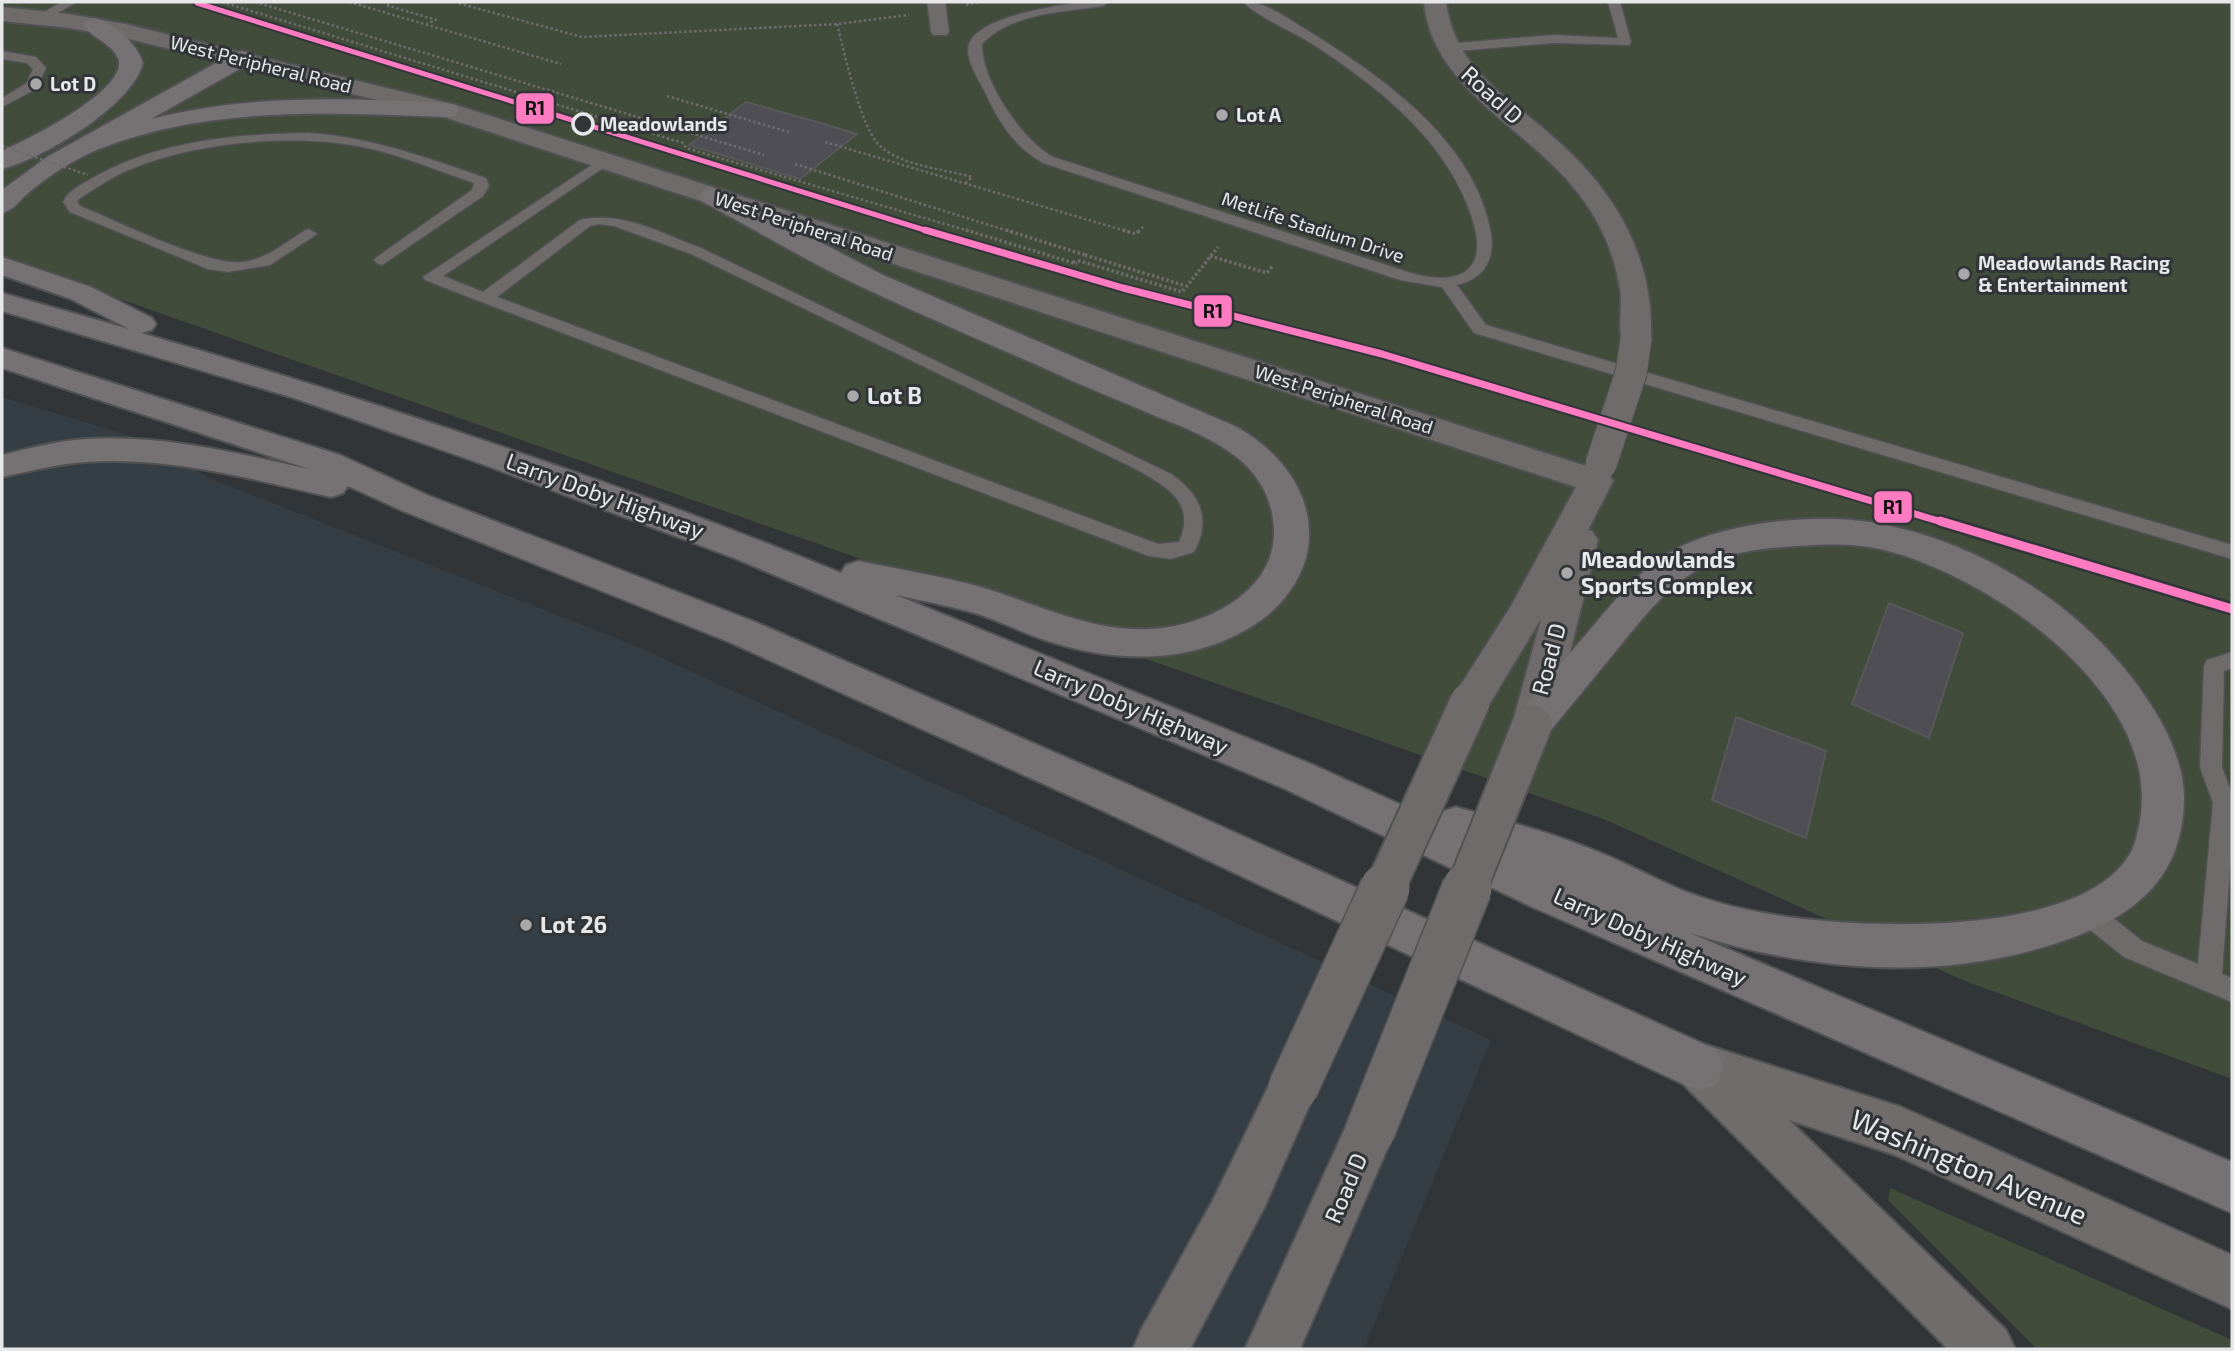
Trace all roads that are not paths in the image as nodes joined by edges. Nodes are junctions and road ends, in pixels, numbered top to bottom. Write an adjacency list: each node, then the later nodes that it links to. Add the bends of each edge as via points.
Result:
1 (71, 2): 8 (lane)
2 (1103, 2): 25 (lane, MetLife Stadium Drive, via 1008,21 975,40 975,57 1018,139 1030,151 1406,277)
3 (1249, 2): 25 (lane, via 1322,44 1376,83 1458,170 1475,202 1485,241 1478,268)
4 (1435, 2): 11 (street, Road D, via 1435,19)
5 (1614, 2): 11 (lane, via 1625,42 1553,39)
6 (937, 7): 10 (street)
7 (2, 15): 8 (street, West Peripheral Road)
8 (41, 17): 9 (street, West Peripheral Road)
9 (94, 25): 13 (street, West Peripheral Road); 16 (highway, via 129,55 131,68 106,99)
10 (940, 31)
11 (1445, 48): 31 (street, Road D, bridge, via 1463,71 1561,156 1604,209 1629,266 1638,307 1636,340 1631,373)
12 (2, 55): 14 (lane, via 40,68 25,92)
13 (231, 55): 15 (street, West Peripheral Road); 16 (highway); 17 (highway)
14 (2, 103)
15 (447, 110): 17 (highway, via 315,105 252,108 167,122); 19 (street, West Peripheral Road)
16 (59, 133): 18 (highway)
17 (85, 145): 21 (highway, via 30,179)
18 (2, 161)
19 (604, 161): 20 (street, West Peripheral Road); 26 (lane, via 430,277)
20 (712, 196): 31 (street, West Peripheral Road); 33 (highway, via 844,267 1224,433 1254,453 1277,481 1291,515 1292,535 1283,573 1254,607 1211,631 1145,645 1097,641 992,605)
21 (2, 205)
22 (309, 234): 23 (lane, via 265,263 232,269 213,266 75,209 70,202 74,195 124,167 151,157 220,144 290,138 362,143 481,181 478,193)
23 (382, 260)
24 (2, 266): 29 (highway, via 81,293)
25 (1447, 282): 34 (lane, via 1480,329)
26 (485, 298): 26 (lane, via 1156,551 1187,547 1194,536 1191,502 1178,485 1149,469 696,251 615,222 599,219 585,223)
27 (2, 302): 29 (highway, Larry Doby Highway)
28 (2, 358): 32 (highway, via 328,463)
29 (214, 363): 33 (highway, Larry Doby Highway, via 397,422)
30 (2, 466): 32 (highway, via 81,451 149,449)
31 (1599, 472): 36 (street, Road D); 43 (street, bridge, via 1524,616 1471,702 1256,1173)
32 (415, 503): 40 (highway, via 632,586 859,682)
33 (747, 549): 37 (highway, Larry Doby Highway)
34 (2232, 552)
35 (2232, 660): 39 (lane, via 2214,666 2211,767 2224,803)
36 (1532, 725): 38 (highway, via 1641,595 1687,559 1735,540 1829,531 1880,536 1934,554 2022,598 2074,640 2134,709 2158,760 2164,797 2161,827 2144,869 2118,894); 44 (street, Road D, bridge, via 1370,1131)
37 (1297, 776): 38 (highway, via 1560,856 1683,910 1809,941 1982,943 2024,935); 41 (highway, Larry Doby Highway, via 1545,892)
38 (2088, 913): 39 (lane, via 2133,949)
39 (2221, 986)
40 (1700, 1067): 42 (main road, Washington Avenue, via 1901,1132); 45 (main road)
41 (2232, 1188)
42 (2232, 1282)
43 (1160, 1349)
44 (1272, 1349)
45 (1987, 1349)

